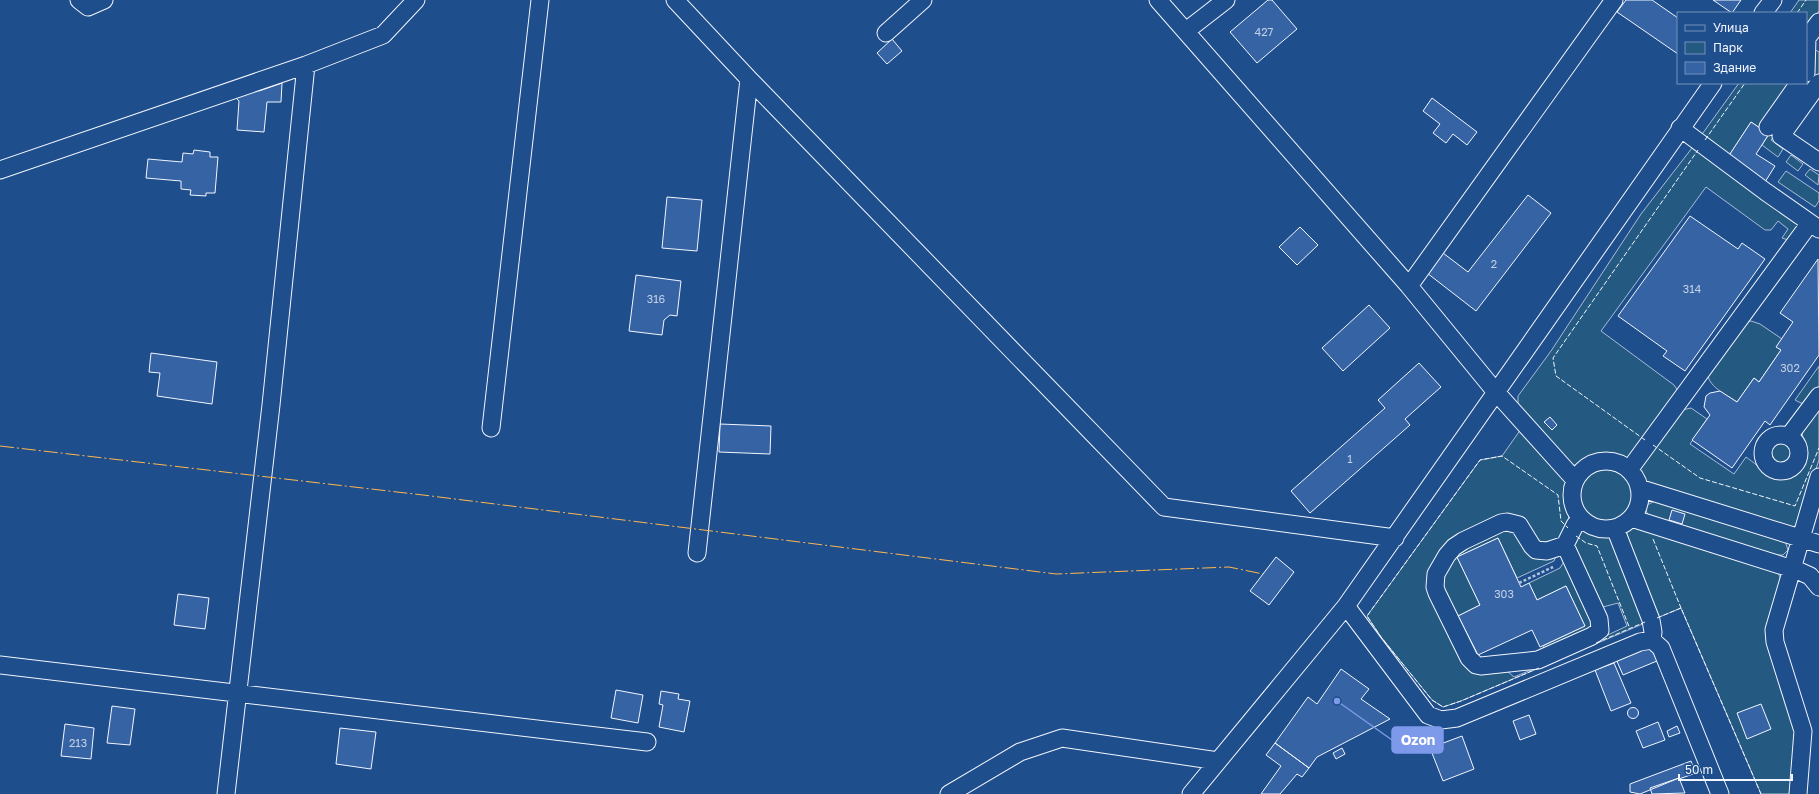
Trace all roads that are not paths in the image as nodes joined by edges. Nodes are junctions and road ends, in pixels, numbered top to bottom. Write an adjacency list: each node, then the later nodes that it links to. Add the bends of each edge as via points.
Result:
1 (79, 0): 2 (street, via 88,7)
2 (104, 0)
3 (416, 0): 16 (street, via 383,35)
4 (540, 0): 29 (street)
5 (675, 0): 17 (street)
6 (923, 0): 14 (street)
7 (1158, 0): 13 (street)
8 (1226, 0): 13 (street)
9 (1614, 0): 26 (street)
10 (1773, 0): 11 (street)
11 (1764, 12)
12 (1819, 22): 15 (street)
13 (1186, 31): 26 (street)
14 (886, 33)
15 (1807, 38)
16 (306, 65): 24 (street); 48 (street)
17 (749, 79): 38 (street, via 1164,507); 42 (street)
18 (1819, 83): 23 (street, via 1782,136)
19 (1712, 84): 22 (street)
20 (1798, 84): 21 (street)
21 (1768, 127)
22 (1680, 128): 25 (street); 27 (street)
23 (1819, 162)
24 (0, 170)
25 (1815, 226): 31 (street)
26 (1409, 286): 27 (street)
27 (1495, 391): 33 (street); 38 (street)
28 (1819, 396): 30 (street)
29 (491, 428)
30 (1789, 436)
31 (1629, 470): 33 (street, via 1610,461 1600,462 1581,471); 34 (street)
32 (1819, 476): 39 (street)
33 (1575, 480): 36 (street, via 1572,501)
34 (1639, 488): 35 (street, via 1639,504); 39 (street)
35 (1631, 518): 37 (street); 43 (street)
36 (1581, 519): 37 (street, via 1601,529); 41 (street, via 1575,525)
37 (1615, 528): 46 (street, via 1651,620)
38 (1395, 538): 45 (street)
39 (1801, 538): 40 (street); 43 (street)
40 (1819, 544)
41 (1567, 549): 41 (street, via 1599,619 1600,630 1538,660 1481,666 1472,662 1435,587 1436,574 1447,555 1464,541 1507,522 1519,525 1536,550)
42 (697, 553)
43 (1792, 568): 44 (street, via 1810,576); 55 (street, via 1774,637 1803,731)
44 (1819, 587)
45 (1346, 606): 46 (street, via 1428,715 1441,720 1457,718 1640,642); 50 (street)
46 (1652, 640): 54 (street, via 1661,648)
47 (0, 665): 48 (street)
48 (238, 693): 49 (street); 51 (street)
49 (647, 742)
50 (1218, 761): 52 (street, via 1062,738 1020,752); 53 (street)
51 (226, 794)
52 (949, 794)
53 (1191, 794)
54 (1720, 794)
55 (1798, 794)

